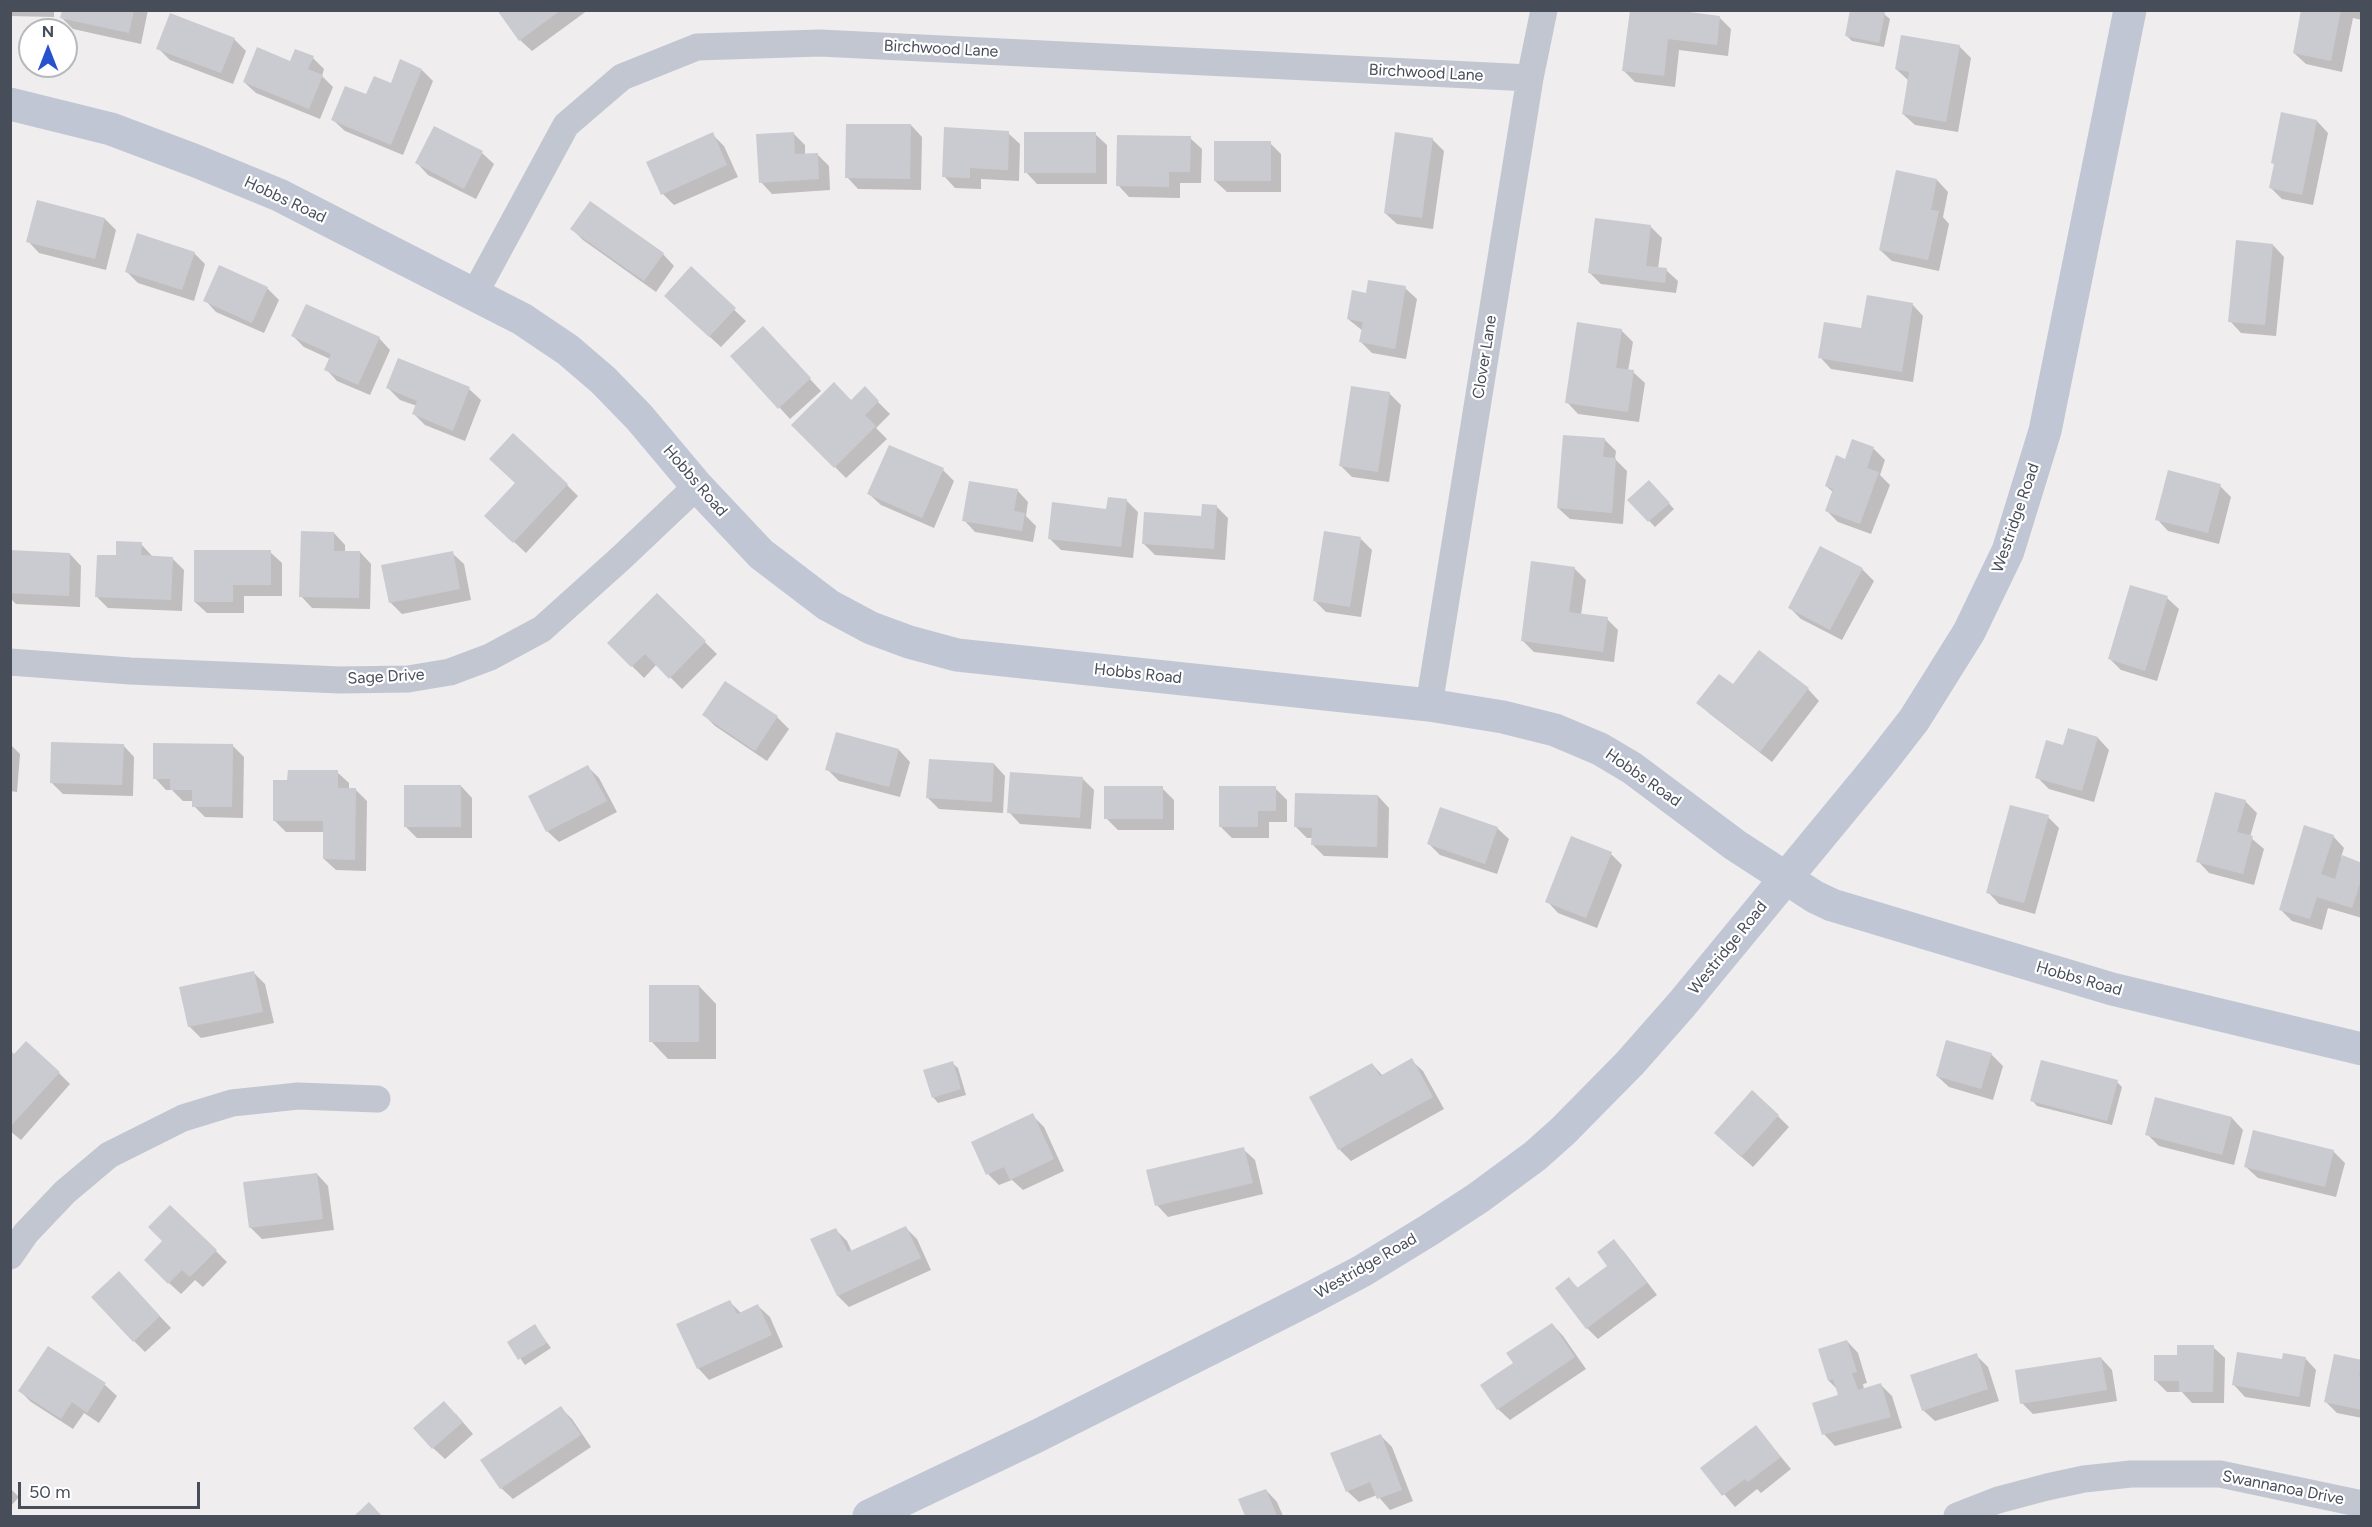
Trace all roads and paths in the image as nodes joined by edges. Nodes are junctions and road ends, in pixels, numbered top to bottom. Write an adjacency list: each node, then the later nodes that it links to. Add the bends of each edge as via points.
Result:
1 (1544, 10): 3 (street, Clover Lane)
2 (2130, 10): 9 (street, Westridge Road, via 2045,431 2008,551 1969,632 1914,720)
3 (1530, 78): 5 (street, Birchwood Lane, via 820,43 697,47 622,77 566,125); 8 (street, Clover Lane)
4 (10, 104): 5 (street, Hobbs Road, via 111,129 207,165 279,195)
5 (475, 293): 6 (street, Hobbs Road, via 568,350 603,380)
6 (697, 486): 7 (street, Sage Drive, via 542,629 490,657 450,672 408,679 340,680); 8 (street, Hobbs Road, via 761,554 820,598 871,628 909,642 957,655)
7 (10, 662)
8 (1429, 705): 9 (street, Hobbs Road, via 1555,729 1600,749)
9 (1786, 878): 10 (street, Hobbs Road, via 1833,905 2059,974); 14 (street, Westridge Road, via 1630,1063 1535,1156 1478,1198 1362,1271 1309,1299)
10 (2361, 1049)
11 (377, 1099): 12 (street, via 298,1096 232,1103 183,1118 109,1155 65,1192)
12 (10, 1256)
13 (2361, 1504): 15 (street, Swannanoa Drive, via 2220,1474 2131,1474 2047,1487)
14 (869, 1516)
15 (1957, 1516)

